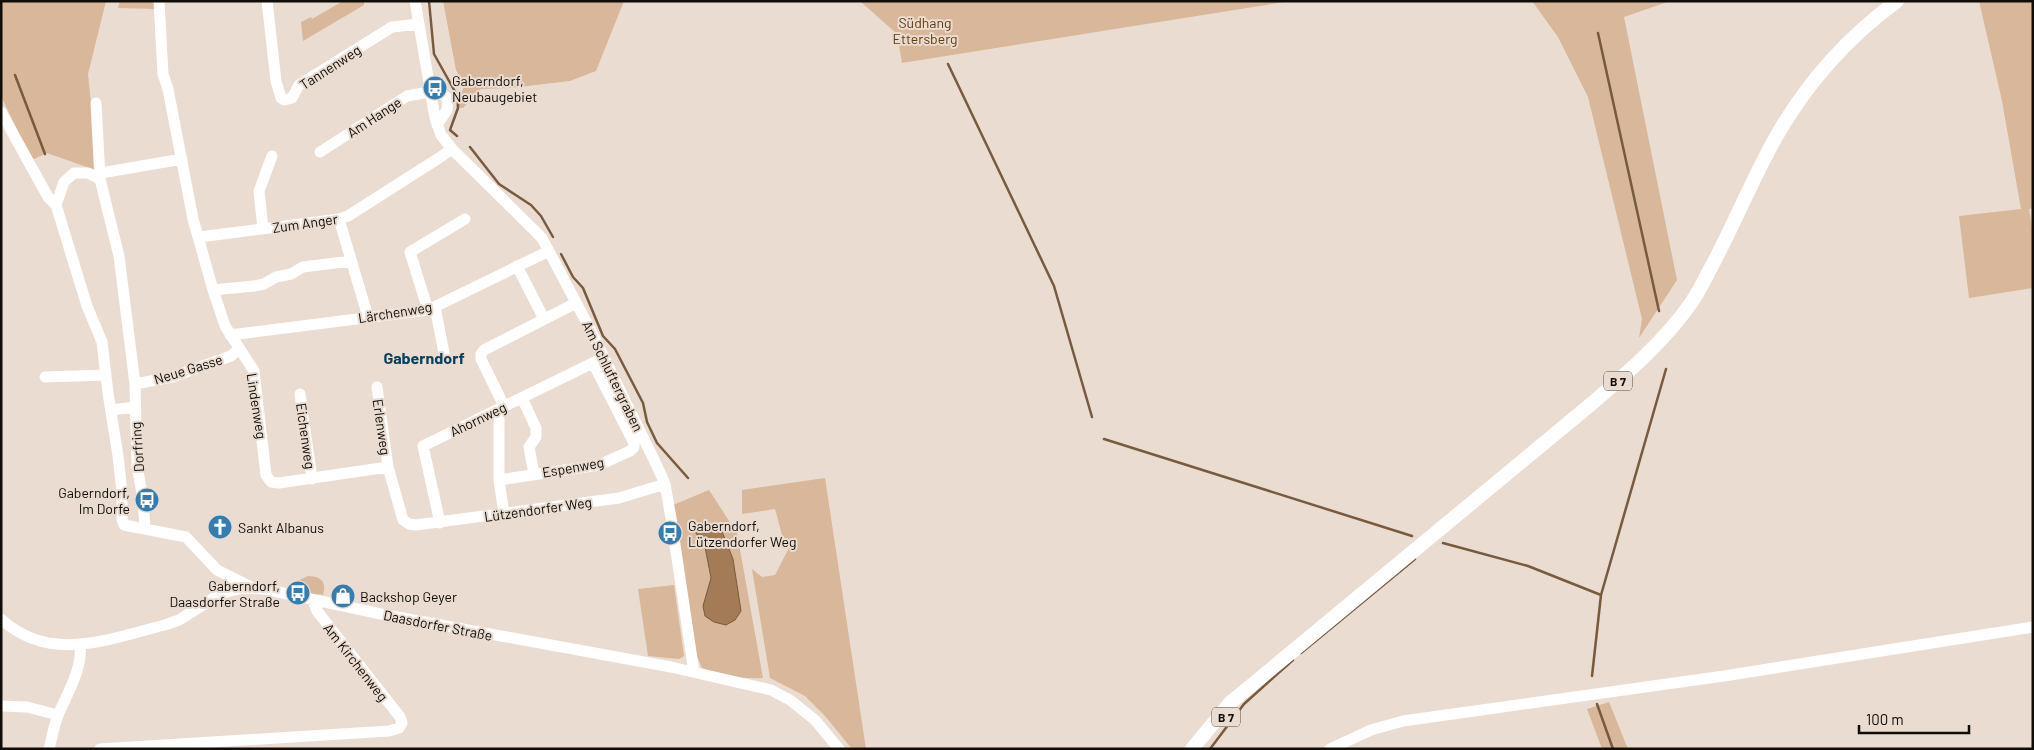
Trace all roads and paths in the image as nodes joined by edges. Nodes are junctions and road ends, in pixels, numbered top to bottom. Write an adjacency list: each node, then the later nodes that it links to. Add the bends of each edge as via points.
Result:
1 (159, 1): 13 (street, Lindenweg, via 163,74)
2 (267, 1): 5 (street, Tannenweg, via 276,81 284,100 292,98 299,85 392,27)
3 (415, 1): 5 (street, Am Schluftergraben)
4 (1896, 1): 59 (main road, B 7, via 1853,38 1797,103 1776,137 1692,302 1660,340 1597,399 1251,686)
5 (419, 24): 6 (street, Am Schluftergraben)
6 (431, 91): 9 (street, Am Schluftergraben); 9 (street, via 441,93 449,103); 11 (street, Am Hange, via 406,96)
7 (96, 103): 14 (street, Dorfring)
8 (1, 112): 15 (street, Dorfring, via 48,197)
9 (437, 125): 10 (street, Am Schluftergraben)
10 (452, 149): 16 (street, Zum Anger); 20 (street, Am Schluftergraben, via 534,228)
11 (320, 152)
12 (272, 156): 18 (street, via 259,191)
13 (182, 159): 14 (street); 19 (street, Lindenweg)
14 (100, 176): 15 (street, via 74,173 64,182); 34 (street, Dorfring, via 116,238)
15 (56, 205): 32 (street, Dorfring, via 87,306 102,342)
16 (339, 219): 18 (street, Zum Anger); 21 (street)
17 (465, 219): 25 (street, via 410,252)
18 (263, 229): 19 (street, Zum Anger)
19 (199, 238): 23 (street, Lindenweg)
20 (549, 251): 22 (street, Lärchenweg); 24 (street, Am Schluftergraben)
21 (352, 261): 23 (street, via 303,267 264,284); 26 (street)
22 (516, 266): 25 (street, Lärchenweg); 27 (street)
23 (213, 290): 28 (street, Lindenweg)
24 (576, 303): 27 (street); 31 (street, Am Schluftergraben)
25 (431, 308): 26 (street, Lärchenweg); 30 (street)
26 (368, 317): 28 (street, Lärchenweg)
27 (544, 320): 39 (street, via 481,354)
28 (230, 335): 29 (street, Lindenweg)
29 (239, 349): 34 (street, Neue Gasse, via 231,356 172,377); 43 (street, Lindenweg, via 254,371 267,478 279,483)
30 (445, 358)
31 (598, 360): 37 (street, Ahornweg); 42 (street, Espenweg, via 634,447 599,465); 45 (street, Am Schluftergraben)
32 (105, 376): 33 (street); 40 (street, Dorfring)
33 (45, 377)
34 (135, 384): 38 (street, Dorfring)
35 (377, 387): 41 (street, Erlenweg)
36 (300, 394): 43 (street, Eichenweg)
37 (522, 398): 39 (street, Ahornweg); 42 (street, Espenweg, via 536,428 536,437 529,447)
38 (135, 407): 40 (street, Dorfring); 48 (street, Dorfring, via 137,466)
39 (501, 408): 44 (street); 47 (street, Ahornweg, via 423,446)
40 (111, 410): 48 (street, Dorfring, via 122,492 122,519 130,527)
41 (388, 467): 43 (street, Lindenweg); 47 (street, Lützendorfer Weg, via 403,520 409,524)
42 (534, 474): 44 (street, Espenweg)
43 (312, 478)
44 (499, 480): 46 (street)
45 (665, 484): 46 (street, Lützendorfer Weg, via 619,498); 56 (street, Am Schluftergraben)
46 (504, 514): 47 (street, Lützendorfer Weg)
47 (440, 523)
48 (146, 528): 49 (street, via 186,537)
49 (217, 570): 50 (street); 51 (street, via 218,584)
50 (254, 588): 51 (street, Daasdorfer Straße); 52 (street, Daasdorfer Straße)
51 (214, 596): 55 (street, Daasdorfer Straße, via 172,622)
52 (313, 600): 56 (street, Daasdorfer Straße); 61 (street, Am Kirchenweg, via 317,611 400,717 402,723 399,728)
53 (1, 619): 55 (street, Daasdorfer Straße, via 35,640)
54 (2033, 627): 63 (street, via 1724,676 1403,721 1371,730)
55 (80, 645): 58 (street, via 78,665)
56 (694, 672): 62 (street, Daasdorfer Straße, via 771,690 790,700 816,720)
57 (1, 706): 58 (street, via 27,707)
58 (58, 715): 60 (street)
59 (1194, 748)
60 (49, 749)
61 (100, 749)
62 (839, 749)
63 (1330, 749)

